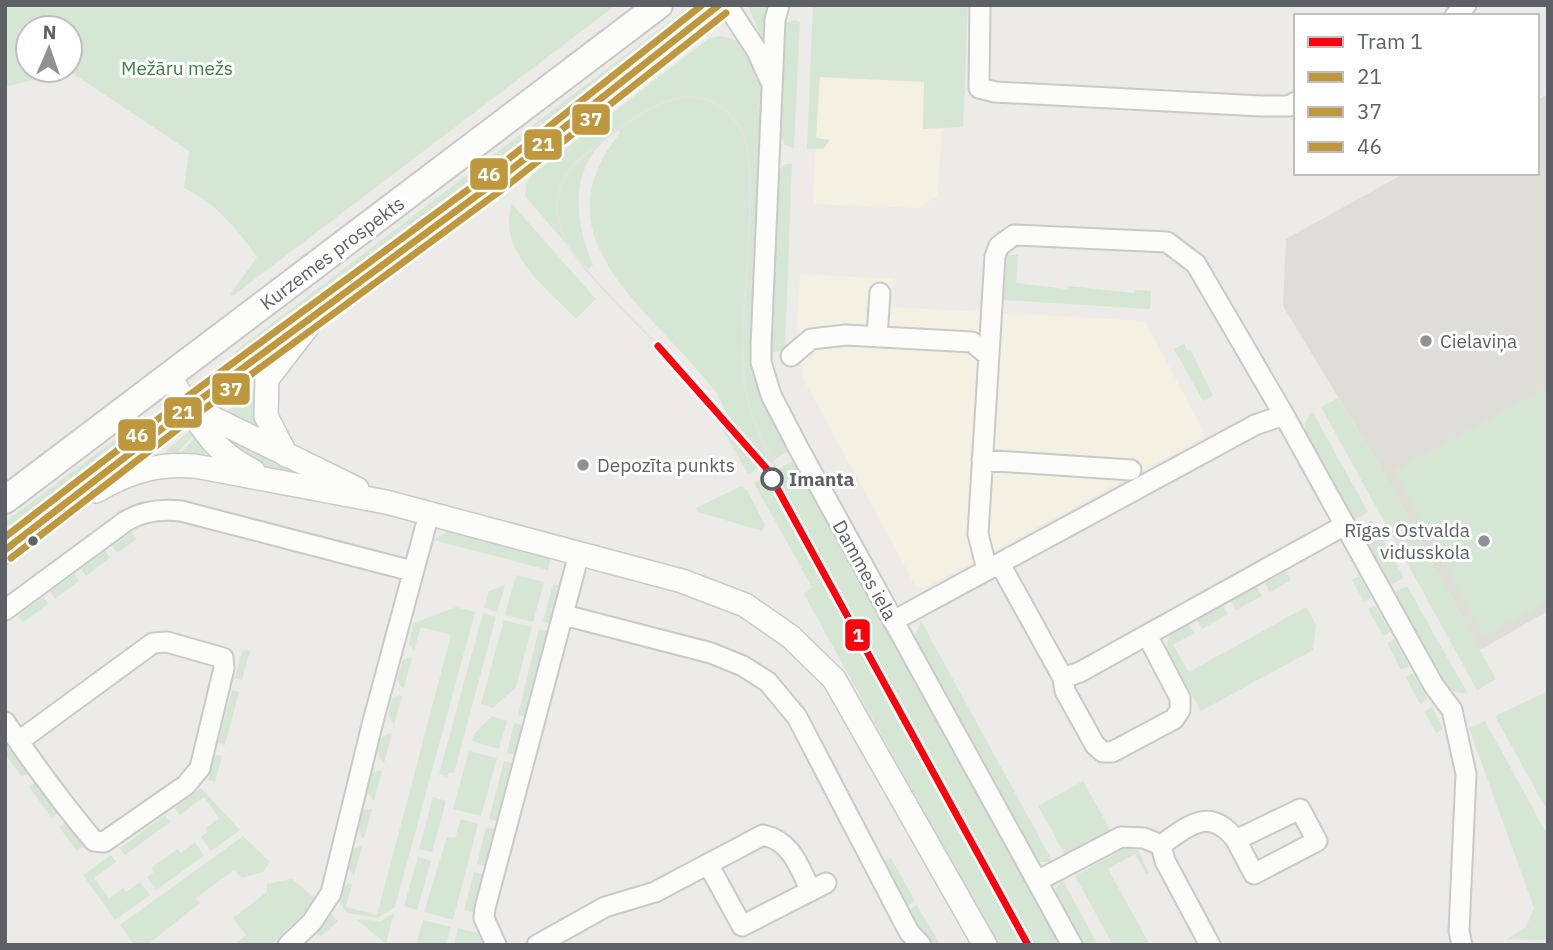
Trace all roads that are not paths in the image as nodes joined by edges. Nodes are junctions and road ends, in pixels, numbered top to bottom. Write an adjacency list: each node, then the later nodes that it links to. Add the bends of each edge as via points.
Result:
1 (659, 5): 13 (main road, Kurzemes prospekts)
2 (719, 5): 9 (main road, Kurzemes prospekts, via 498,180)
3 (727, 5): 6 (street, Dammes iela, via 757,51)
4 (779, 5): 6 (street, Dammes iela)
5 (980, 5): 7 (street, via 979,88 1261,106)
6 (771, 84): 31 (street, Dammes iela, via 761,362 778,410)
7 (1294, 103)
8 (880, 293): 10 (street)
9 (318, 313): 14 (main road, Kurzemes prospekts); 16 (street, via 267,379 266,416)
10 (877, 337): 11 (street, via 811,339); 12 (street, via 972,342)
11 (791, 356)
12 (989, 356): 15 (street, via 995,256 1007,239 1014,235 1167,242 1196,264); 17 (street)
13 (169, 377): 14 (street); 20 (main road, Kurzemes prospekts)
14 (190, 407): 16 (street); 19 (street, via 201,431 232,461); 23 (main road, Kurzemes prospekts)
15 (1284, 415): 24 (street); 27 (street, via 1255,425)
16 (286, 455): 21 (street)
17 (982, 460): 18 (street); 27 (street, via 978,534)
18 (1131, 470)
19 (272, 481): 21 (street); 23 (street, via 195,466 152,466 115,480)
20 (5, 500)
21 (386, 502): 22 (street)
22 (429, 514): 26 (street); 28 (street)
23 (41, 523): 25 (main road, Kurzemes prospekts)
24 (1345, 525): 32 (street); 47 (street, via 1434,686 1452,710 1461,740 1466,774)
25 (5, 550)
26 (579, 554): 30 (street); 44 (street, via 715,591 769,620 814,657 848,701)
27 (993, 567): 31 (street); 33 (street)
28 (412, 571): 29 (street, via 181,510 163,510 126,521); 41 (street, via 331,893 312,922)
29 (5, 610)
30 (564, 615): 40 (street, via 711,653 768,682 797,717); 42 (street, via 485,908 484,919)
31 (892, 621): 39 (street, Dammes iela)
32 (1147, 635): 33 (street); 33 (street, via 1180,698 1180,710 1174,719 1112,752 1102,752 1095,745 1065,691)
33 (1063, 678)
34 (5, 722): 35 (street)
35 (19, 741): 35 (street, via 94,841 104,842 186,785 200,768 223,658 167,642 153,643)
36 (1236, 840): 37 (street, via 1225,826 1208,820)
37 (1161, 845): 39 (street, via 1144,838 1121,837); 46 (street)
38 (708, 864): 38 (street, via 742,926 819,887 789,849 776,838 763,835); 43 (street, via 655,892 605,907)
39 (1037, 881): 45 (street, Dammes iela)
40 (910, 941)
41 (288, 945)
42 (496, 945)
43 (537, 945)
44 (985, 945)
45 (1072, 945)
46 (1210, 945)
47 (1462, 945)

